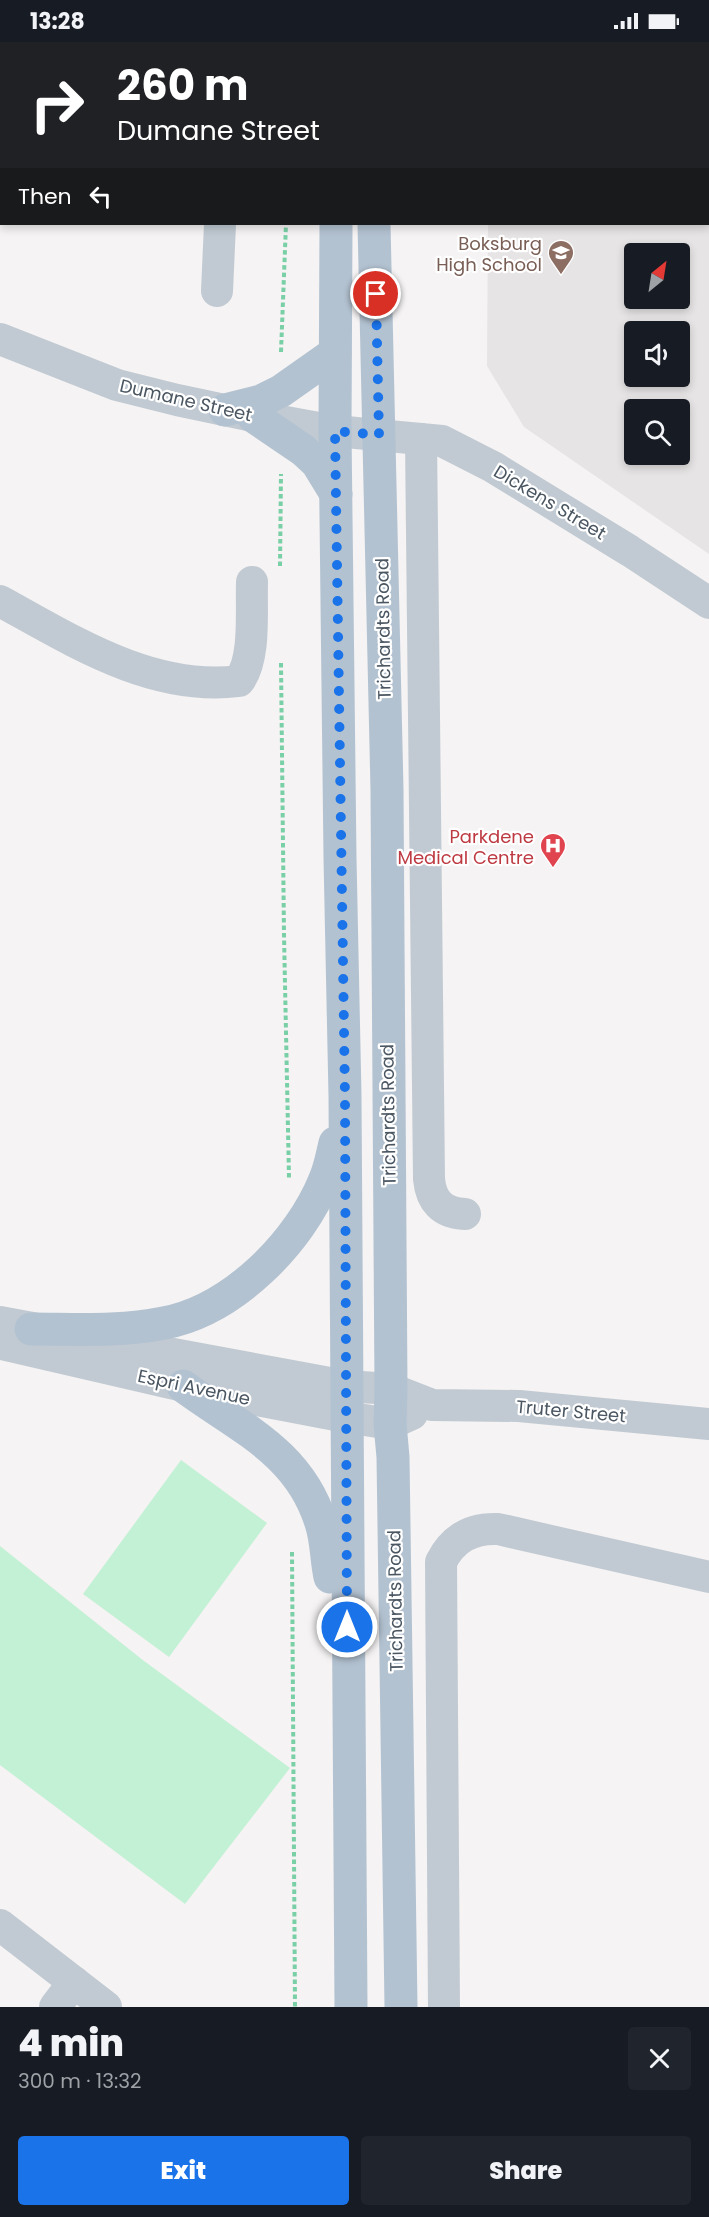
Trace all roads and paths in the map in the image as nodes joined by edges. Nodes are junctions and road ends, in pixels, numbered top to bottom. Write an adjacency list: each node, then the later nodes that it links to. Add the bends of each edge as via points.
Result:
1 (220, 225): 5 (street)
2 (286, 225): 8 (path)
3 (336, 225): 7 (main road)
4 (374, 225): 12 (main road, Trichardts Road)
5 (217, 291)
6 (0, 339): 9 (street, Dumane Street, via 117,385)
7 (335, 353): 8 (main road); 10 (main road)
8 (281, 392): 9 (main road)
9 (239, 413): 10 (street, Dumane Street); 11 (main road)
10 (335, 431): 12 (street, Dumane Street); 14 (main road)
11 (283, 435): 14 (main road, via 317,463); 15 (path, via 279,530)
12 (379, 435): 13 (street, Dickens Street); 26 (main road, Trichardts Road, via 387,790)
13 (421, 439): 17 (street, Dickens Street, via 442,441 493,467); 21 (street, via 429,1179 435,1202 445,1210)
14 (336, 494): 19 (main road)
15 (266, 580): 16 (street, via 245,673 239,681 226,682 175,680 130,666 94,652)
16 (0, 600)
17 (709, 603)
18 (281, 662): 20 (path)
19 (345, 1096): 23 (main road, via 325,1178 310,1209 291,1238 242,1286 194,1314 166,1323 132,1328); 27 (main road)
20 (289, 1182)
21 (465, 1214)
22 (0, 1322): 23 (street, Espri Avenue)
23 (31, 1329): 27 (street, Espri Avenue)
24 (0, 1343): 25 (street, Espri Avenue)
25 (183, 1386): 27 (street, Espri Avenue); 33 (main road, via 261,1438 298,1477 321,1522 334,1594)
26 (392, 1389): 27 (street, Espri Avenue); 28 (street, Truter Street); 29 (main road, Trichardts Road)
27 (346, 1402): 29 (street, Espri Avenue); 33 (main road)
28 (432, 1405): 29 (street, Truter Street); 30 (street, Truter Street, via 519,1406)
29 (390, 1424): 40 (main road, Trichardts Road)
30 (709, 1424)
31 (292, 1542): 38 (path)
32 (709, 1577): 41 (street, via 498,1529 464,1536 441,1562)
33 (347, 1627): 39 (main road)
34 (0, 1925): 35 (street)
35 (74, 1982): 36 (street); 37 (street)
36 (55, 2007)
37 (106, 2007)
38 (295, 2007)
39 (351, 2007)
40 (401, 2007)
41 (444, 2007)

